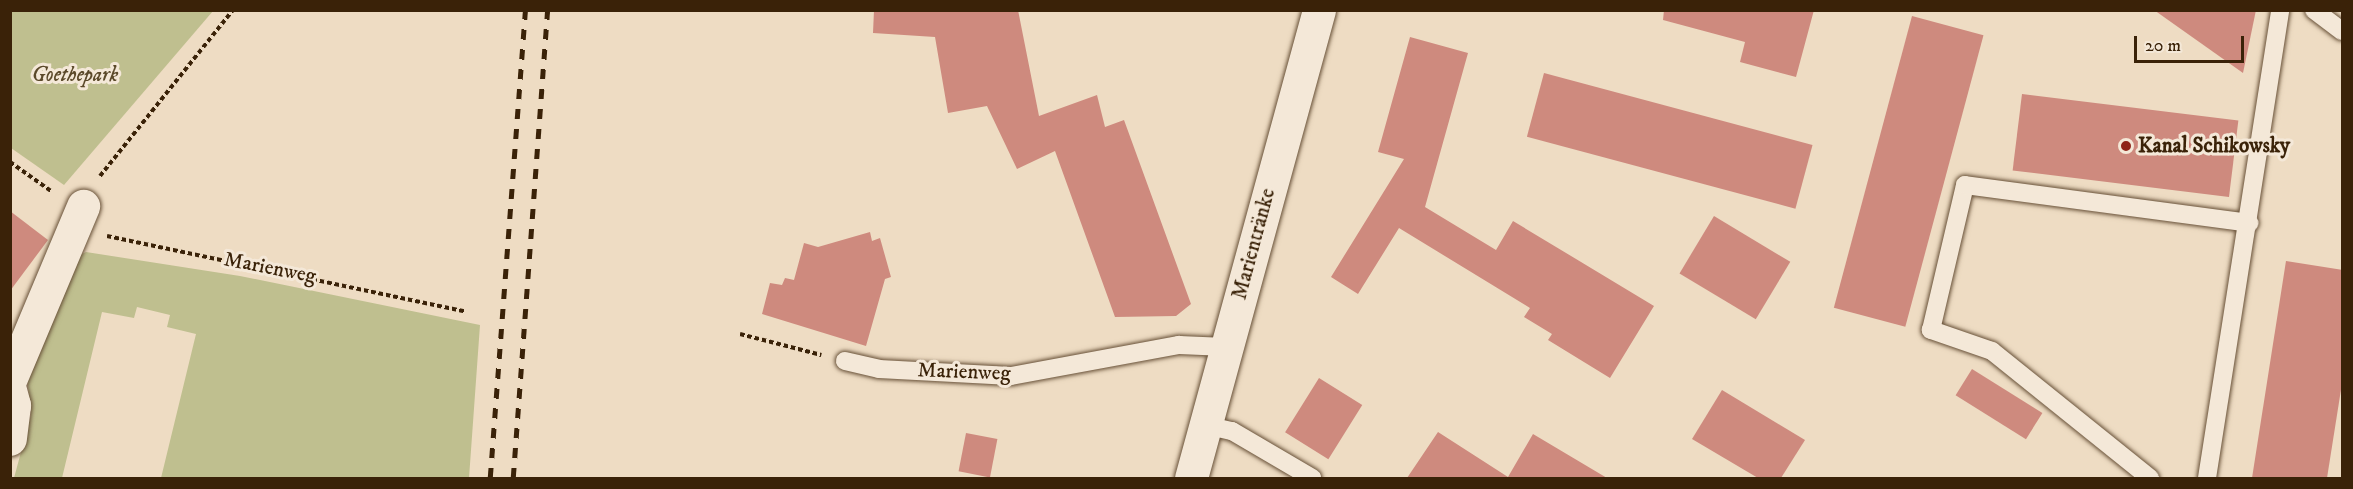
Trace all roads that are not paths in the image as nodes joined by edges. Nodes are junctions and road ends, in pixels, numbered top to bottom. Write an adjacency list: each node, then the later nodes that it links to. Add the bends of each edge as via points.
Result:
1 (1319, 10): 7 (street, Marientränke)
2 (2280, 10): 6 (lane)
3 (2314, 10): 4 (lane)
4 (2343, 31)
5 (80, 217): 9 (street)
6 (2249, 223): 15 (lane, via 1965,184 1931,330 1992,351); 16 (lane)
7 (1226, 347): 8 (lane, Marienweg, via 1179,345 1011,376 879,369); 11 (street, Marientränke)
8 (845, 361)
9 (10, 380)
10 (10, 390): 12 (street, via 14,405)
11 (1205, 425): 13 (street, Marientränke); 14 (lane, via 1232,430)
12 (10, 439)
13 (1191, 478)
14 (1312, 478)
15 (2150, 478)
16 (2207, 478)

